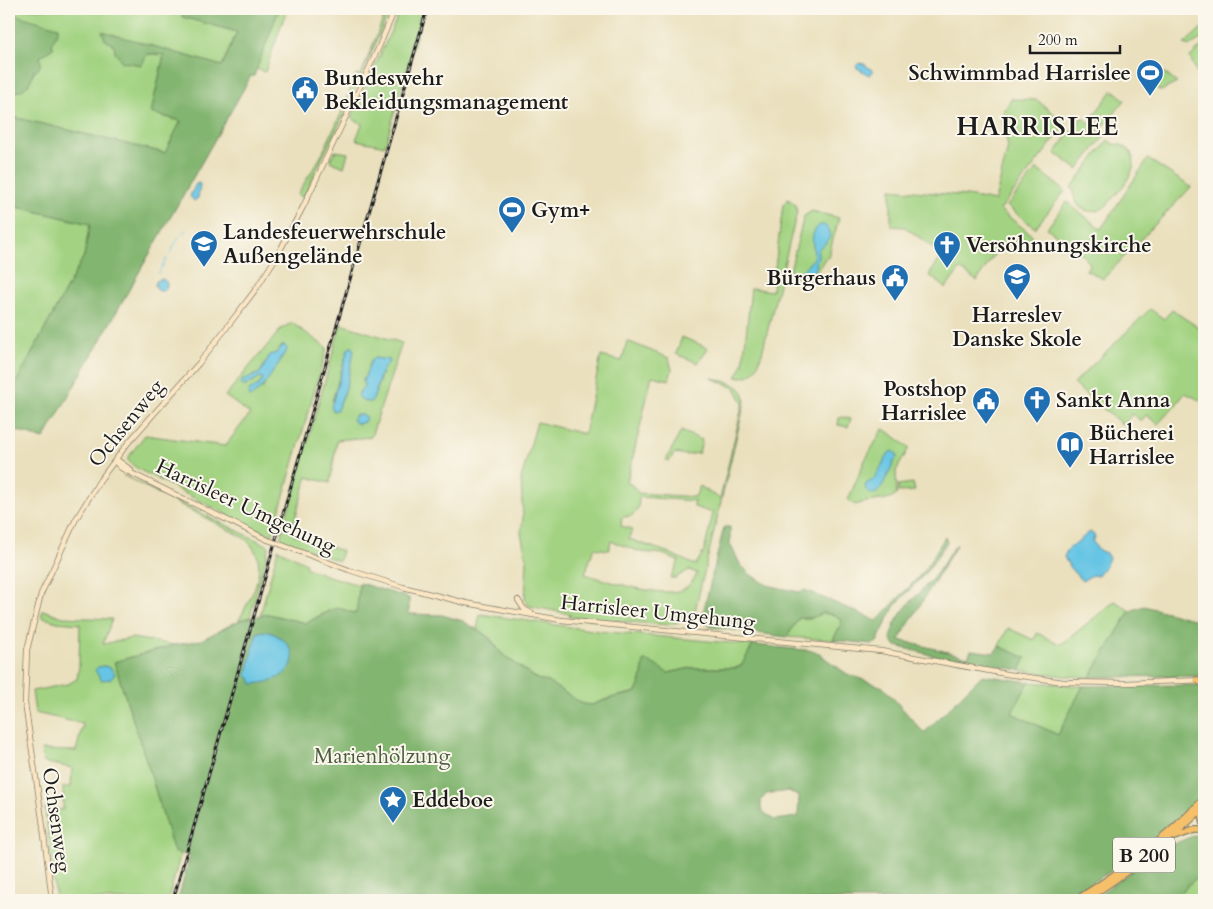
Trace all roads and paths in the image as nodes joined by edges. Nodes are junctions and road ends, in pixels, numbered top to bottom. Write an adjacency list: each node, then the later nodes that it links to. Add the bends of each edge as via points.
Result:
1 (395, 9): 2 (main road, Ochsenweg, via 275,260 199,362)
2 (116, 459): 3 (main road, Harrisleer Umgehung); 4 (main road, Ochsenweg); 5 (main road, Harrisleer Umgehung)
3 (121, 468): 4 (main road); 5 (main road, Harrisleer Umgehung)
4 (106, 472): 15 (main road, Ochsenweg, via 76,519 47,579 27,650 25,703)
5 (134, 473): 7 (main road, Harrisleer Umgehung, bridge, via 268,540 349,570 466,603)
6 (518, 600): 7 (main road, via 524,610)
7 (535, 615): 8 (main road, Harrisleer Umgehung, via 596,624 881,651 1064,682)
8 (1197, 680): 9 (highway)
9 (1204, 682)
10 (1204, 799): 16 (highway, B 200, via 1140,858)
11 (1204, 807): 12 (highway); 14 (highway, B 200)
12 (1204, 824)
13 (1204, 830): 14 (highway, via 1194,830)
14 (1169, 840): 17 (highway, B 200)
15 (52, 900)
16 (1076, 900)
17 (1084, 900)

